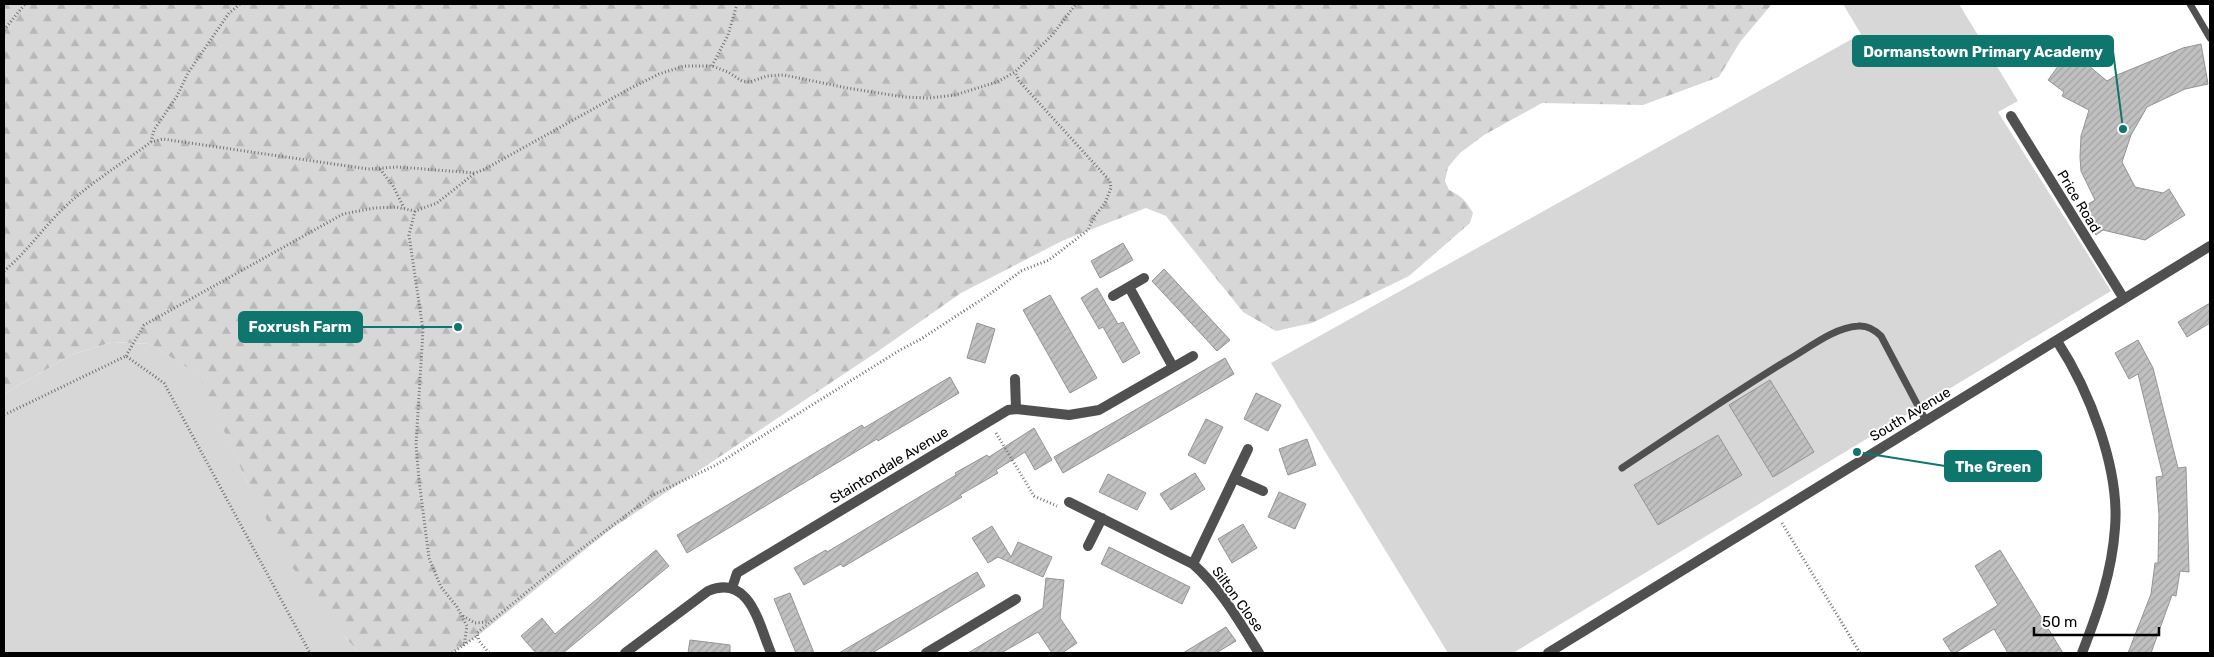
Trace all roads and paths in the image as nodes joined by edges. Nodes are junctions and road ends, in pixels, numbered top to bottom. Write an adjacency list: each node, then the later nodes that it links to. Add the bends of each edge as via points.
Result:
1 (25, 4): 6 (path)
2 (240, 4): 11 (path, via 229,13 188,73 154,130)
3 (737, 4): 8 (path, via 728,36)
4 (1076, 4): 9 (path, via 1053,34)
5 (2190, 4): 7 (lane)
6 (4, 30)
7 (2210, 38)
8 (712, 66): 9 (path, via 742,81 784,74 847,88 929,98 955,95); 13 (path, via 684,66 660,74)
9 (1015, 72): 43 (path, via 1019,81 1110,181 1111,188 1105,203 1088,230 1049,260 1020,271 921,339 716,465 653,495)
10 (2011, 116): 21 (street, Price Road)
11 (151, 142): 12 (path, via 164,139 271,156); 17 (path, via 87,187)
12 (380, 168): 13 (path); 14 (path)
13 (475, 173): 15 (path, via 438,203)
14 (404, 209): 15 (path); 23 (path, via 374,208 343,214 144,326)
15 (415, 210): 42 (path, via 409,235 423,330 416,445 419,480 429,558 441,587)
16 (2210, 246): 21 (street, South Avenue)
17 (4, 271)
18 (1144, 278): 19 (street)
19 (1129, 287): 20 (street); 25 (street)
20 (1113, 296)
21 (2124, 300): 22 (street, South Avenue)
22 (2056, 341): 29 (street, South Avenue); 55 (street, via 2080,381 2093,411 2105,447 2113,488 2116,527 2109,573 2101,605)
23 (126, 356): 28 (path); 47 (path, via 164,384)
24 (1193, 356): 25 (street)
25 (1173, 367): 27 (street, via 1098,410 1069,415)
26 (1015, 380): 27 (street)
27 (1016, 408): 30 (street, Staintondale Avenue)
28 (4, 415)
29 (1926, 421): 32 (lane, via 1881,336 1867,326 1858,326 1827,337 1736,392); 36 (street, South Avenue)
30 (989, 422): 35 (path, via 1034,496 1065,510); 40 (street, Staintondale Avenue, via 737,573)
31 (1248, 449): 33 (street, Silton Close)
32 (1622, 468)
33 (1234, 478): 34 (street); 39 (street, Silton Close)
34 (1263, 491)
35 (1068, 502): 37 (street, Silton Close)
36 (1776, 513): 46 (street, South Avenue); 54 (path)
37 (1102, 518): 38 (street); 39 (street, Silton Close)
38 (1088, 546)
39 (1193, 564): 53 (street, Silton Close, via 1224,598)
40 (732, 588): 50 (street, via 708,591); 51 (street, via 749,601)
41 (1016, 599): 52 (street)
42 (461, 614): 43 (path, via 475,623); 45 (path, via 467,630)
43 (490, 621): 44 (path, via 477,632)
44 (477, 636): 45 (path); 49 (path)
45 (464, 646): 48 (path)
46 (1551, 652)
47 (310, 653)
48 (452, 653)
49 (489, 653)
50 (626, 653)
51 (771, 653)
52 (926, 653)
53 (1259, 653)
54 (1860, 653)
55 (2082, 653)

